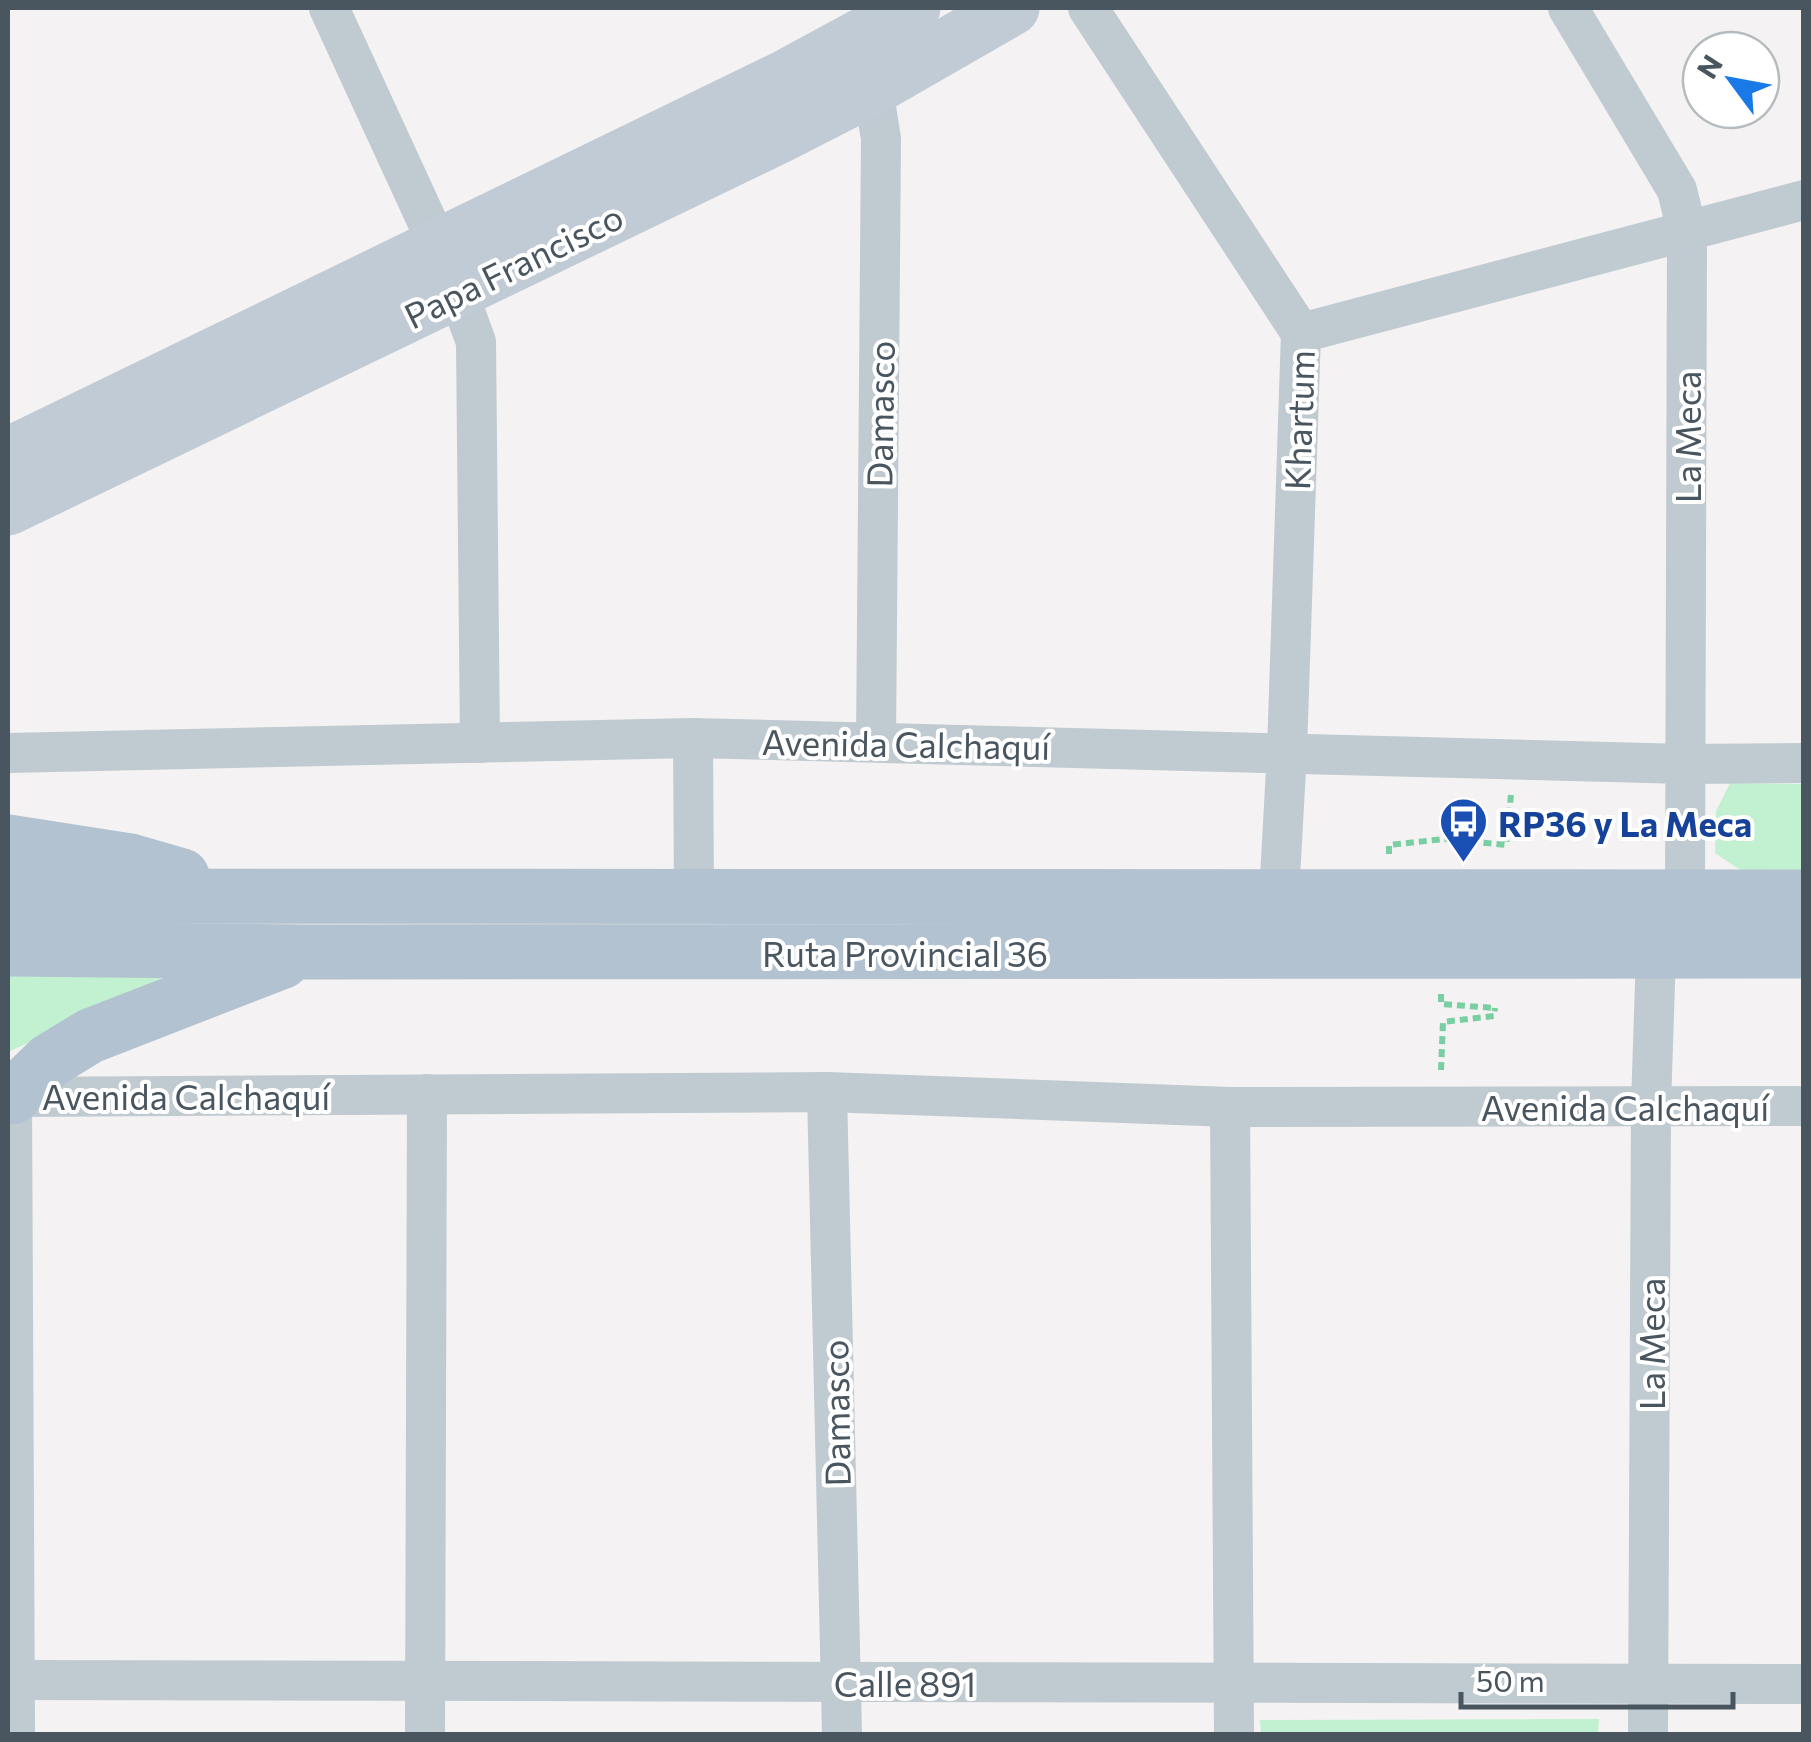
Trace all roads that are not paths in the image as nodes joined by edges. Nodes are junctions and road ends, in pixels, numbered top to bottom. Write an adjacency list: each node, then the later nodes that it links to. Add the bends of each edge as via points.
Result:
1 (329, 8): 9 (street)
2 (913, 8): 9 (main road, Papa Francisco)
3 (1012, 8): 6 (main road, Papa Francisco)
4 (1088, 8): 10 (street, Khartum)
5 (1568, 8): 8 (street, La Meca, via 1677,190)
6 (873, 88): 9 (main road, Papa Francisco); 14 (street, Damasco, via 881,139)
7 (1804, 200): 8 (street)
8 (1687, 231): 10 (street); 19 (street, La Meca)
9 (449, 270): 11 (main road, Papa Francisco); 12 (main road, Papa Francisco); 15 (street, via 476,342)
10 (1300, 333): 16 (street, Khartum)
11 (8, 455)
12 (8, 508)
13 (694, 738): 14 (street, Avenida Calchaquí); 15 (street, Avenida Calchaquí); 21 (street)
14 (876, 742): 16 (street, Avenida Calchaquí)
15 (480, 743): 17 (street, Avenida Calchaquí)
16 (1288, 752): 19 (street, Avenida Calchaquí); 24 (street, Khartum)
17 (8, 753)
18 (1804, 763): 19 (street, Avenida Calchaquí)
19 (1685, 764): 25 (street, La Meca)
20 (8, 842): 23 (main road)
21 (694, 895): 23 (main road, Ruta Provincial 36); 24 (main road, Ruta Provincial 36)
22 (8, 896): 23 (main road, Ruta Provincial 36)
23 (283, 896)
24 (1279, 896): 25 (main road, Ruta Provincial 36)
25 (1685, 897): 26 (main road, Ruta Provincial 36)
26 (1804, 897)
27 (8, 948): 28 (main road, Ruta Provincial 36)
28 (308, 952): 30 (main road, Ruta Provincial 36); 33 (main road, via 90,1036)
29 (1804, 952): 30 (main road, Ruta Provincial 36)
30 (1656, 953): 35 (street, La Meca)
31 (826, 1092): 32 (street, Avenida Calchaquí); 34 (street, Avenida Calchaquí); 39 (street, Damasco)
32 (428, 1094): 33 (street, Avenida Calchaquí); 38 (street)
33 (10, 1096): 37 (street)
34 (1230, 1106): 35 (street, Avenida Calchaquí); 40 (street)
35 (1651, 1106): 36 (street, Avenida Calchaquí); 41 (street, La Meca)
36 (1804, 1106)
37 (11, 1680): 38 (street, Calle 891); 43 (street)
38 (425, 1681): 39 (street, Calle 891); 44 (street)
39 (842, 1682): 40 (street, Calle 891); 45 (street, Damasco)
40 (1234, 1682): 41 (street, Calle 891); 46 (street)
41 (1648, 1684): 42 (street, Calle 891); 47 (street, La Meca)
42 (1804, 1684)
43 (15, 1734)
44 (424, 1734)
45 (842, 1734)
46 (1234, 1734)
47 (1648, 1734)

